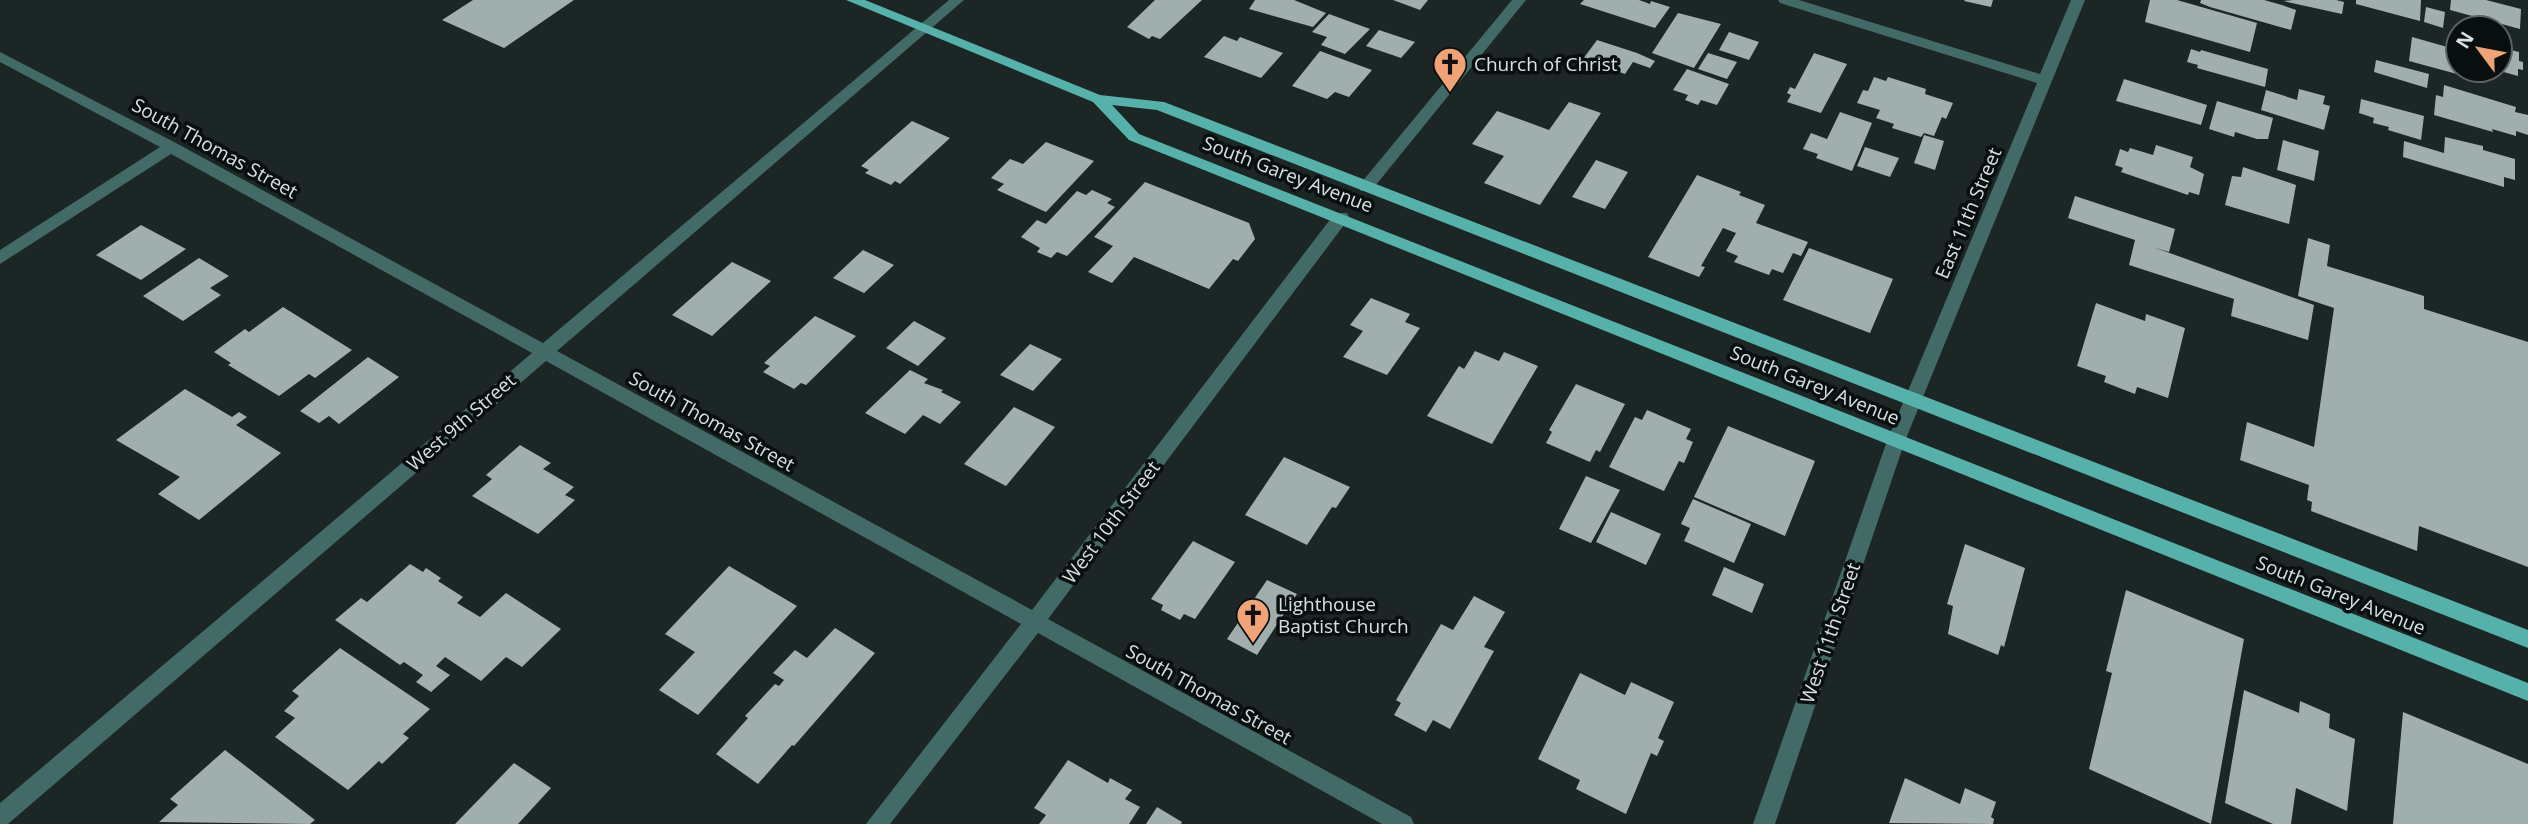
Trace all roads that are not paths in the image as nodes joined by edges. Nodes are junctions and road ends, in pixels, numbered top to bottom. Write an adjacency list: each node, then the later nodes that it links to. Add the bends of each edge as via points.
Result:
1 (853, 0): 6 (main road, South Garey Avenue)
2 (957, 0): 6 (street, West 9th Street)
3 (1519, 0): 11 (street)
4 (1785, 0): 8 (street)
5 (2078, 0): 8 (street, East 11th Street)
6 (922, 28): 9 (main road, South Garey Avenue); 14 (street, West 9th Street)
7 (0, 57): 10 (street, South Thomas Street)
8 (2046, 81): 15 (street, East 11th Street)
9 (1098, 99): 11 (main road, South Garey Avenue, via 1159,104); 12 (main road, South Garey Avenue, via 1134,137)
10 (171, 148): 13 (street); 14 (street, South Thomas Street)
11 (1366, 187): 15 (main road, South Garey Avenue)
12 (1341, 217): 16 (main road, South Garey Avenue); 17 (street, West 10th Street)
13 (0, 258)
14 (543, 352): 17 (street, South Thomas Street); 20 (street, West 9th Street)
15 (1913, 400): 16 (street, East 11th Street); 18 (main road, South Garey Avenue)
16 (1896, 441): 19 (main road, South Garey Avenue); 23 (street, West 11th Street)
17 (1034, 623): 21 (street, West 10th Street); 22 (street, South Thomas Street)
18 (2528, 639)
19 (2528, 692)
20 (0, 817)
21 (877, 824)
22 (1403, 824)
23 (1764, 824)

